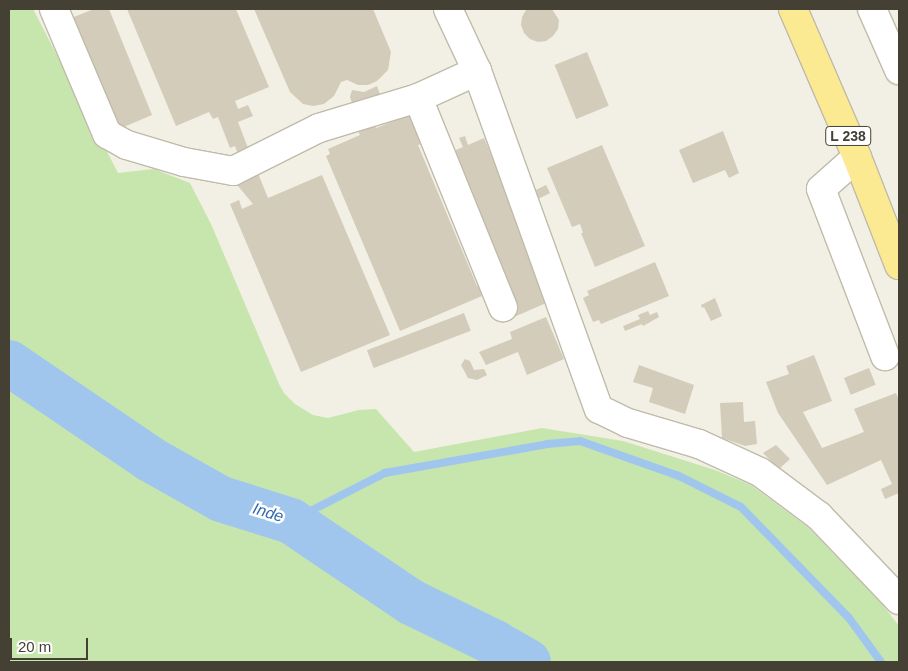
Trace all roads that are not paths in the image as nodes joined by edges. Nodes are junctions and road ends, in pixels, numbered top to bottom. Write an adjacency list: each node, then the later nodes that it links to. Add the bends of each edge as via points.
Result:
1 (54, 9): 7 (lane, via 107,134 127,145 184,162 232,171 319,128)
2 (448, 9): 6 (lane)
3 (793, 9): 8 (main road, L 238)
4 (872, 9): 5 (lane)
5 (899, 70)
6 (476, 72): 7 (lane); 12 (lane, via 599,409 628,423 699,444 760,472 819,516)
7 (418, 98): 10 (lane)
8 (857, 157): 9 (main road, L 238); 11 (lane, via 821,190)
9 (899, 266)
10 (503, 307)
11 (885, 356)
12 (899, 600)

